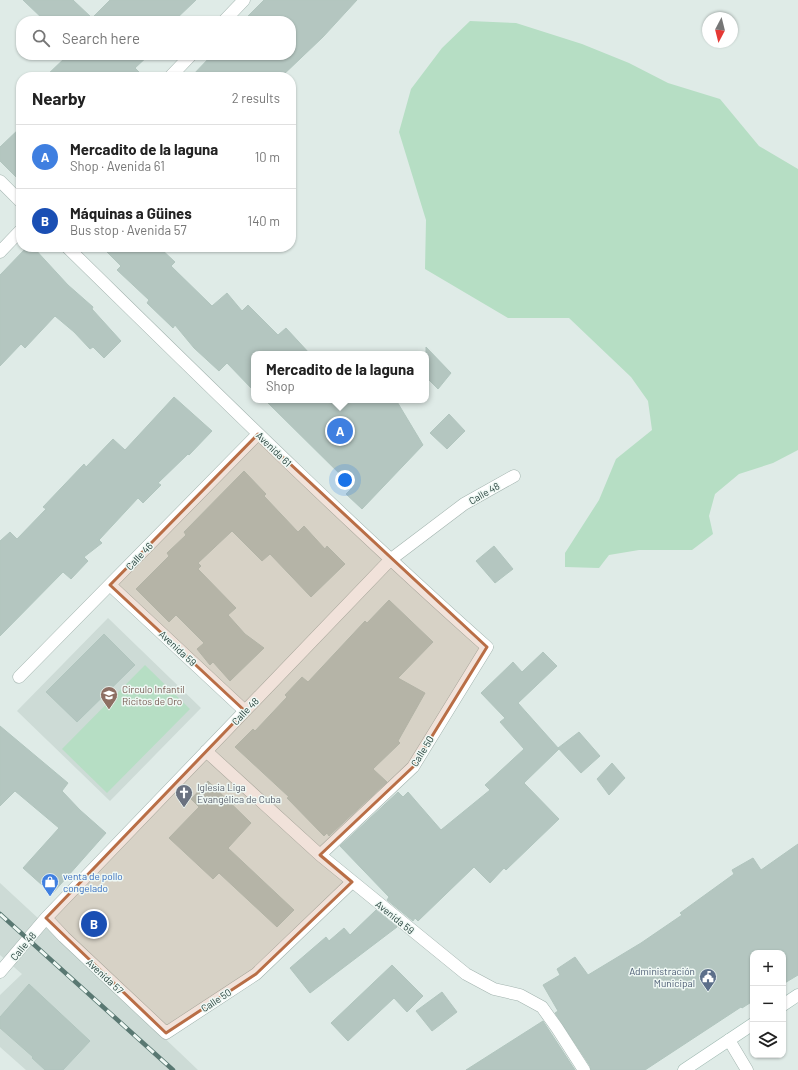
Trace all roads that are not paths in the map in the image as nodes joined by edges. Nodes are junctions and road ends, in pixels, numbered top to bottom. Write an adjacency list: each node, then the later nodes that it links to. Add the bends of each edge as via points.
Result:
1 (244, 0): 2 (street)
2 (229, 16)
3 (186, 60): 4 (street)
4 (175, 72)
5 (0, 181): 6 (street)
6 (16, 197)
7 (16, 235): 8 (street)
8 (0, 252)
9 (72, 252): 10 (street, Avenida 61)
10 (258, 434): 12 (street, Avenida 61); 13 (street, Calle 46)
11 (514, 476): 12 (street, Calle 48, via 464,504)
12 (390, 560): 14 (street, Avenida 61); 16 (street, Calle 48)
13 (110, 585): 15 (street, Calle 46); 16 (street, Avenida 59)
14 (487, 647): 18 (street, Calle 50, via 413,767)
15 (19, 677)
16 (245, 711): 17 (street, Calle 48)
17 (206, 751): 18 (street, Avenida 59); 20 (street, Calle 48)
18 (320, 856): 19 (street, Avenida 59)
19 (352, 882): 25 (street, Calle 50, via 256,974); 27 (street, Avenida 59, via 466,974 494,989 520,995 542,1007)
20 (46, 918): 21 (street, Calle 48); 25 (street, Avenida 57)
21 (0, 972)
22 (798, 995): 23 (street)
23 (786, 1003)
24 (750, 1026): 26 (street)
25 (166, 1033)
26 (729, 1040): 28 (street); 29 (street)
27 (584, 1070)
28 (684, 1070)
29 (747, 1070)

